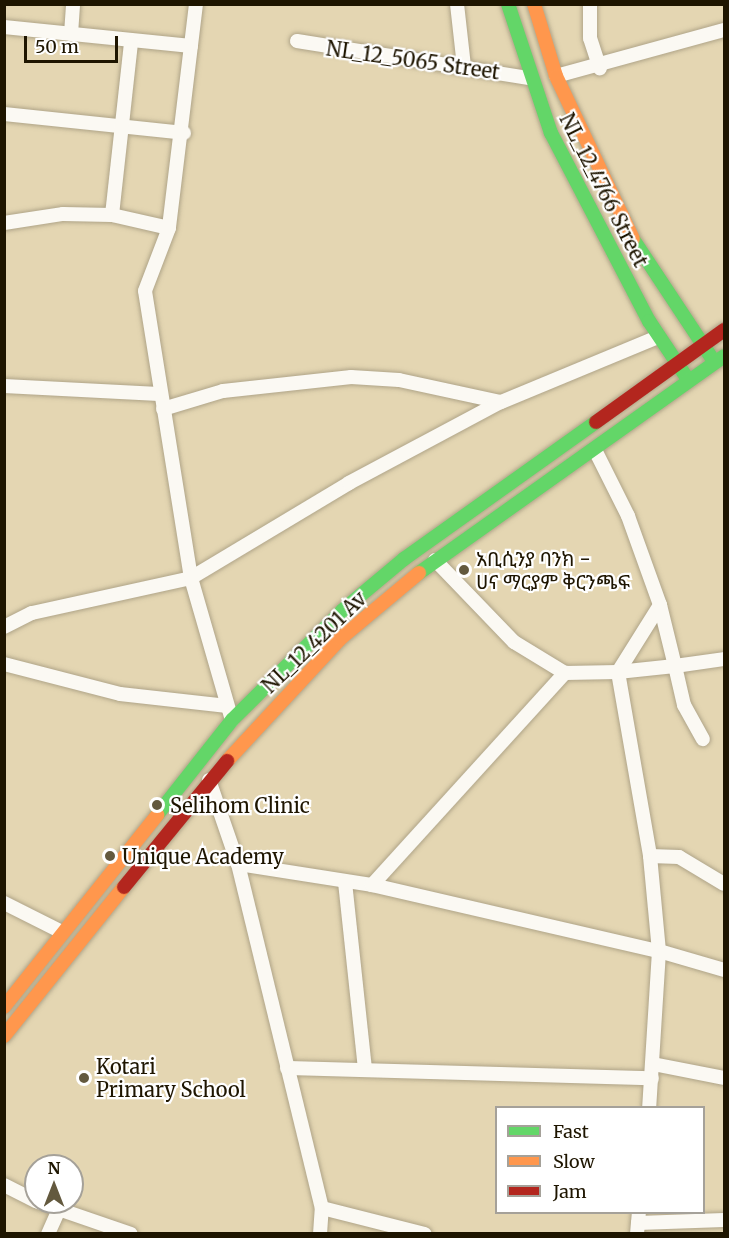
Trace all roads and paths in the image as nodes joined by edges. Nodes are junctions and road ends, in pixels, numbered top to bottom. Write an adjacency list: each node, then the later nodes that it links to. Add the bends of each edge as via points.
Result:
1 (73, 4): 9 (street)
2 (196, 4): 12 (street)
3 (457, 4): 13 (street)
4 (508, 4): 16 (main road, NL_12_4766 Street)
5 (534, 4): 15 (main road, NL_12_4766 Street)
6 (590, 4): 14 (street, via 590,38)
7 (5, 28): 9 (street)
8 (724, 30): 14 (street)
9 (70, 34): 11 (street)
10 (297, 41): 13 (street, NL_12_5065 Street)
11 (132, 42): 12 (street); 18 (street)
12 (190, 46): 19 (street)
13 (464, 66): 16 (street, NL_12_5065 Street)
14 (600, 68): 15 (street)
15 (556, 76): 25 (main road, NL_12_4766 Street, via 645,265)
16 (529, 78): 24 (main road, NL_12_4766 Street, via 551,133)
17 (4, 114): 18 (street)
18 (122, 124): 19 (street); 20 (street)
19 (184, 133): 22 (street)
20 (112, 214): 21 (street, via 63,214); 22 (street)
21 (4, 223)
22 (169, 228): 30 (street, via 145,291)
23 (724, 330): 25 (main road, NL_12_4201 Av)
24 (658, 337): 27 (main road, NL_12_4766 Street); 31 (street)
25 (703, 347): 26 (main road, NL_12_4766 Street); 27 (main road, NL_12_4201 Av)
26 (720, 360): 28 (main road, NL_12_4201 Av)
27 (678, 366): 28 (main road, NL_12_4766 Street); 44 (main road, NL_12_4201 Av, via 404,559 343,610)
28 (690, 382): 33 (main road, NL_12_4201 Av)
29 (4, 387): 30 (street)
30 (159, 394): 32 (street)
31 (501, 402): 32 (street, via 399,380 351,377 223,391); 35 (street, via 349,483)
32 (163, 409): 35 (street)
33 (595, 450): 34 (main road, NL_12_4201 Av); 36 (street, via 628,516)
34 (435, 560): 41 (street, via 500,631); 46 (main road, NL_12_4201 Av, via 340,639)
35 (191, 578): 37 (street, via 32,613); 43 (street)
36 (660, 605): 40 (street); 42 (street)
37 (4, 627)
38 (724, 659): 40 (street)
39 (4, 664): 43 (street, via 120,694)
40 (675, 666): 42 (street); 45 (street, via 684,705)
41 (565, 672): 42 (street); 51 (street)
42 (618, 672): 47 (street)
43 (227, 706): 44 (street)
44 (232, 720): 53 (main road, NL_12_4201 Av)
45 (703, 739)
46 (209, 780): 48 (street); 57 (main road, NL_12_4201 Av)
47 (650, 856): 50 (street, via 679,857); 54 (street)
48 (238, 864): 49 (street); 58 (street)
49 (345, 882): 51 (street); 59 (street)
50 (724, 884)
51 (372, 885): 54 (street)
52 (4, 903): 53 (street)
53 (62, 932): 56 (main road, NL_12_4201 Av)
54 (659, 951): 55 (street); 60 (street)
55 (724, 970)
56 (4, 1007)
57 (4, 1036)
58 (287, 1068): 59 (street); 65 (street)
59 (365, 1068): 60 (street)
60 (653, 1071): 61 (street); 62 (street)
61 (724, 1078)
62 (649, 1106)
63 (4, 1185): 64 (street)
64 (24, 1195)
65 (322, 1208): 72 (street); 73 (street)
66 (57, 1214): 70 (street)
67 (65, 1214): 71 (street)
68 (724, 1220): 69 (street)
69 (638, 1223)
70 (48, 1233)
71 (131, 1233)
72 (320, 1233)
73 (425, 1233)

